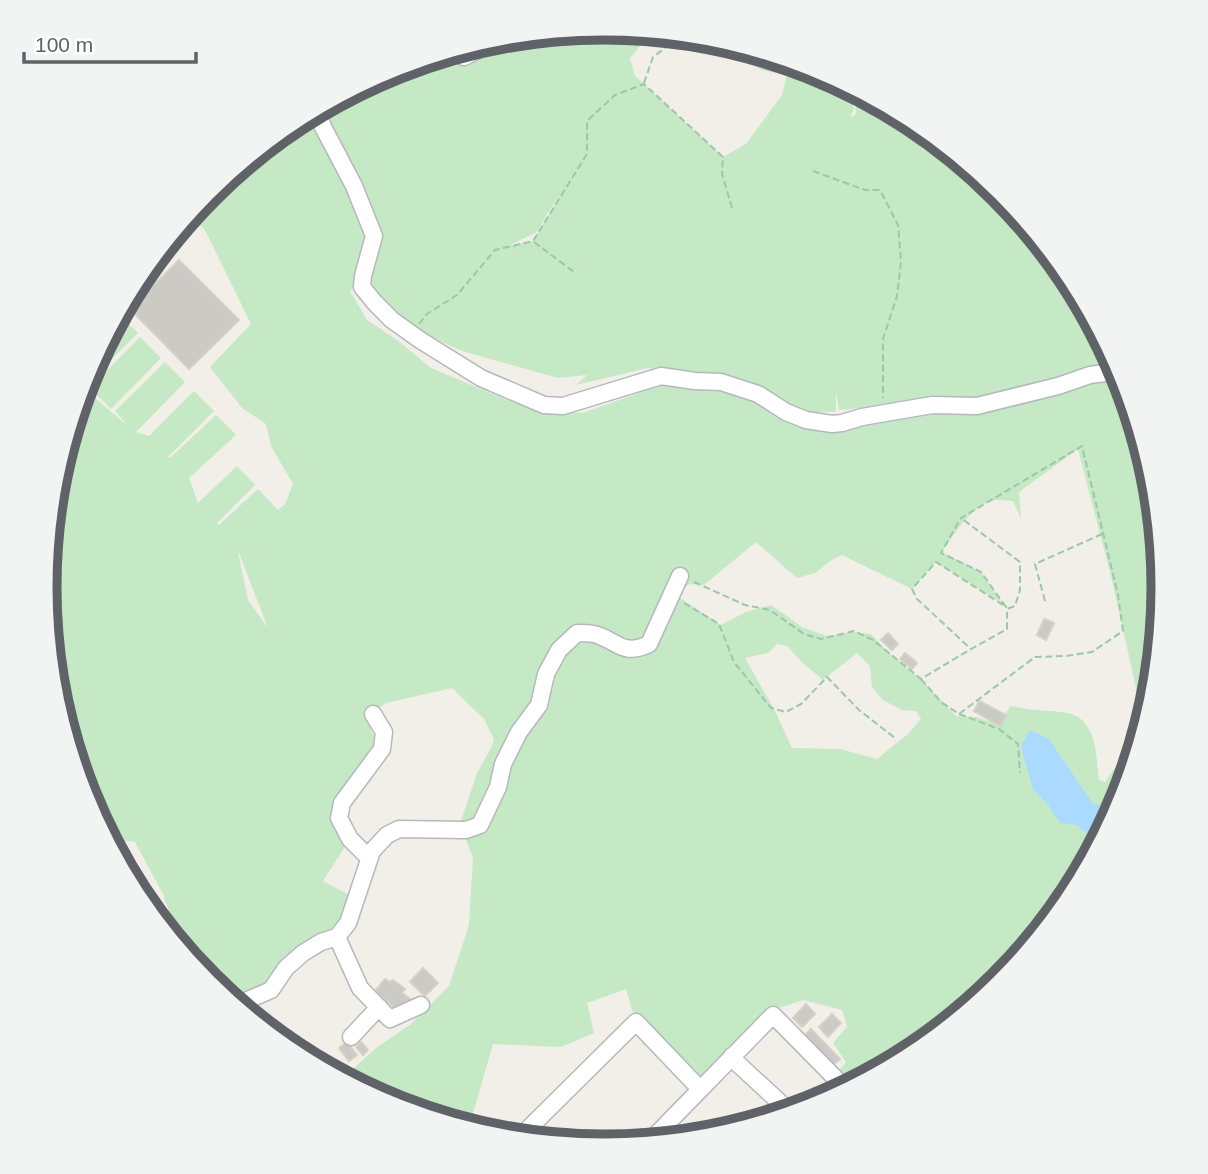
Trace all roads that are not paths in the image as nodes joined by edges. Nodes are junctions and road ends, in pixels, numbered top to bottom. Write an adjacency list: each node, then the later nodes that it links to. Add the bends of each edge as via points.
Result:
1 (321, 120): 2 (street, via 374,236 362,287 383,312 411,334 481,378 544,405 563,405 661,376 721,382 758,394 806,420 832,424 932,405 977,405)
2 (1106, 372)
3 (680, 576): 5 (street, via 649,644 639,649 620,647 594,634 577,633 559,650 546,674 539,705 508,753 480,825 466,830 399,829 387,835)
4 (373, 713): 5 (street, via 384,732 382,749 342,803 339,818 350,839)
5 (369, 858): 6 (street, via 348,923)
6 (337, 937): 7 (street, via 303,953 271,990); 9 (street, via 360,988)
7 (247, 1000)
8 (421, 1005): 9 (street, via 390,1018)
9 (379, 1007): 10 (street)
10 (351, 1037)
11 (732, 1056): 12 (street, via 774,1015); 13 (street); 14 (street)
12 (839, 1080)
13 (700, 1089): 15 (street, via 636,1022); 16 (street)
14 (782, 1104)
15 (529, 1128)
16 (661, 1131)

